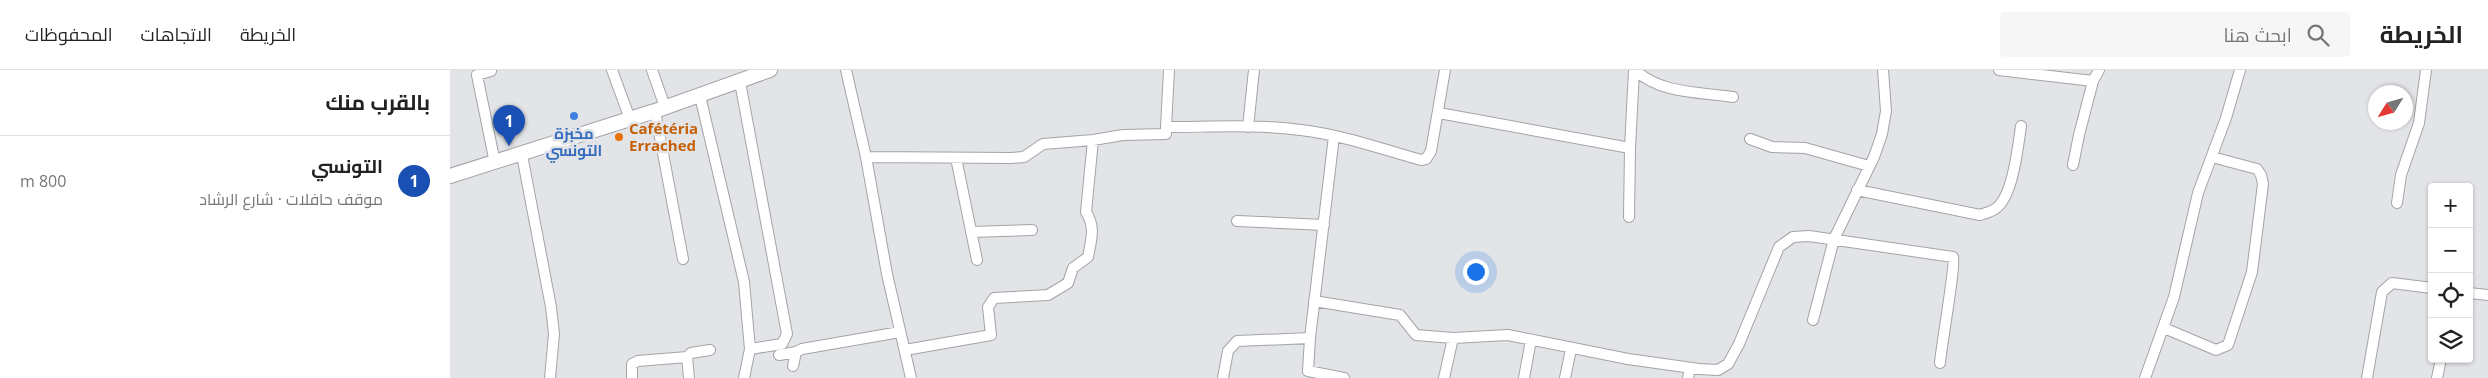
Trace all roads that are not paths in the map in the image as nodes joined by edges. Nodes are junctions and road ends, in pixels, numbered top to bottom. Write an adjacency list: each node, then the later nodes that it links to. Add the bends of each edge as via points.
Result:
1 (612, 70): 21 (street)
2 (652, 70): 19 (street)
3 (770, 70): 15 (street)
4 (846, 70): 30 (street)
5 (1169, 70): 23 (street)
6 (1254, 70): 24 (street)
7 (1445, 70): 20 (street)
8 (1635, 70): 18 (street, via 1644,78 1666,87); 28 (street)
9 (1883, 70): 35 (street, via 1886,110 1882,134)
10 (1999, 70): 16 (street)
11 (2099, 70): 16 (street)
12 (2240, 70): 31 (street)
13 (2426, 70): 38 (street, via 2419,123 2401,175)
14 (491, 71): 33 (street, via 477,75)
15 (740, 82): 17 (street); 59 (street, via 788,334 782,344)
16 (2093, 82): 34 (street)
17 (700, 96): 19 (street); 59 (street, via 744,282)
18 (1733, 97)
19 (660, 109): 21 (street); 45 (street)
20 (1439, 113): 25 (street, via 1431,151 1426,159); 28 (street)
21 (630, 119): 29 (street)
22 (2021, 126): 37 (street, via 2006,195 1997,209 1990,212 1980,214)
23 (1166, 127): 24 (street); 27 (street, via 1166,134)
24 (1248, 128): 25 (street, via 1302,130)
25 (1334, 136): 41 (street)
26 (1750, 139): 35 (street, via 1772,147 1805,148)
27 (1092, 140): 32 (street, via 1043,144 1024,157); 60 (street, via 1086,212 1093,231 1088,257 1072,268 1068,282 1048,295 994,298 988,307 991,335)
28 (1630, 148): 39 (street)
29 (522, 155): 33 (street); 68 (street, via 551,307 554,334)
30 (866, 157): 32 (street); 53 (street)
31 (2212, 157): 52 (street, via 2198,193); 52 (street, via 2258,170 2262,175 2252,272 2228,345 2216,350)
32 (956, 158): 43 (street)
33 (495, 163): 36 (street)
34 (2073, 165)
35 (1869, 166): 37 (street)
36 (450, 176)
37 (1857, 190): 44 (street)
38 (2397, 202)
39 (1629, 217)
40 (1237, 221): 41 (street)
41 (1324, 225): 50 (street)
42 (1032, 230): 43 (street)
43 (971, 232): 46 (street)
44 (1834, 239): 51 (street); 64 (street, via 1953,257); 67 (street, via 1793,237 1779,247 1728,364 1718,370)
45 (683, 259)
46 (977, 260)
47 (2428, 288): 79 (street, via 2392,283 2382,292)
48 (2473, 293): 49 (street)
49 (2488, 295)
50 (1314, 301): 54 (street); 55 (street, via 1400,315 1416,335)
51 (1813, 320)
52 (2164, 328): 78 (street)
53 (900, 332): 60 (street); 61 (street)
54 (1310, 338): 73 (street, via 1237,341 1228,351); 74 (street, via 1308,371)
55 (1453, 338): 56 (street, via 1508,335); 75 (street)
56 (1531, 340): 57 (street); 76 (street)
57 (1571, 349): 67 (street); 77 (street)
58 (710, 350): 63 (street, via 691,353)
59 (750, 350): 71 (street)
60 (904, 350): 72 (street)
61 (796, 352): 62 (street); 66 (street)
62 (779, 355)
63 (687, 357): 69 (street, via 638,361 632,364); 70 (street)
64 (1940, 363)
65 (2440, 363): 80 (street)
66 (793, 366)
67 (1689, 373)
68 (550, 378)
69 (632, 378)
70 (689, 378)
71 (744, 378)
72 (911, 378)
73 (1223, 378)
74 (1344, 378)
75 (1444, 378)
76 (1524, 378)
77 (1565, 378)
78 (2145, 378)
79 (2367, 378)
80 (2437, 378)

